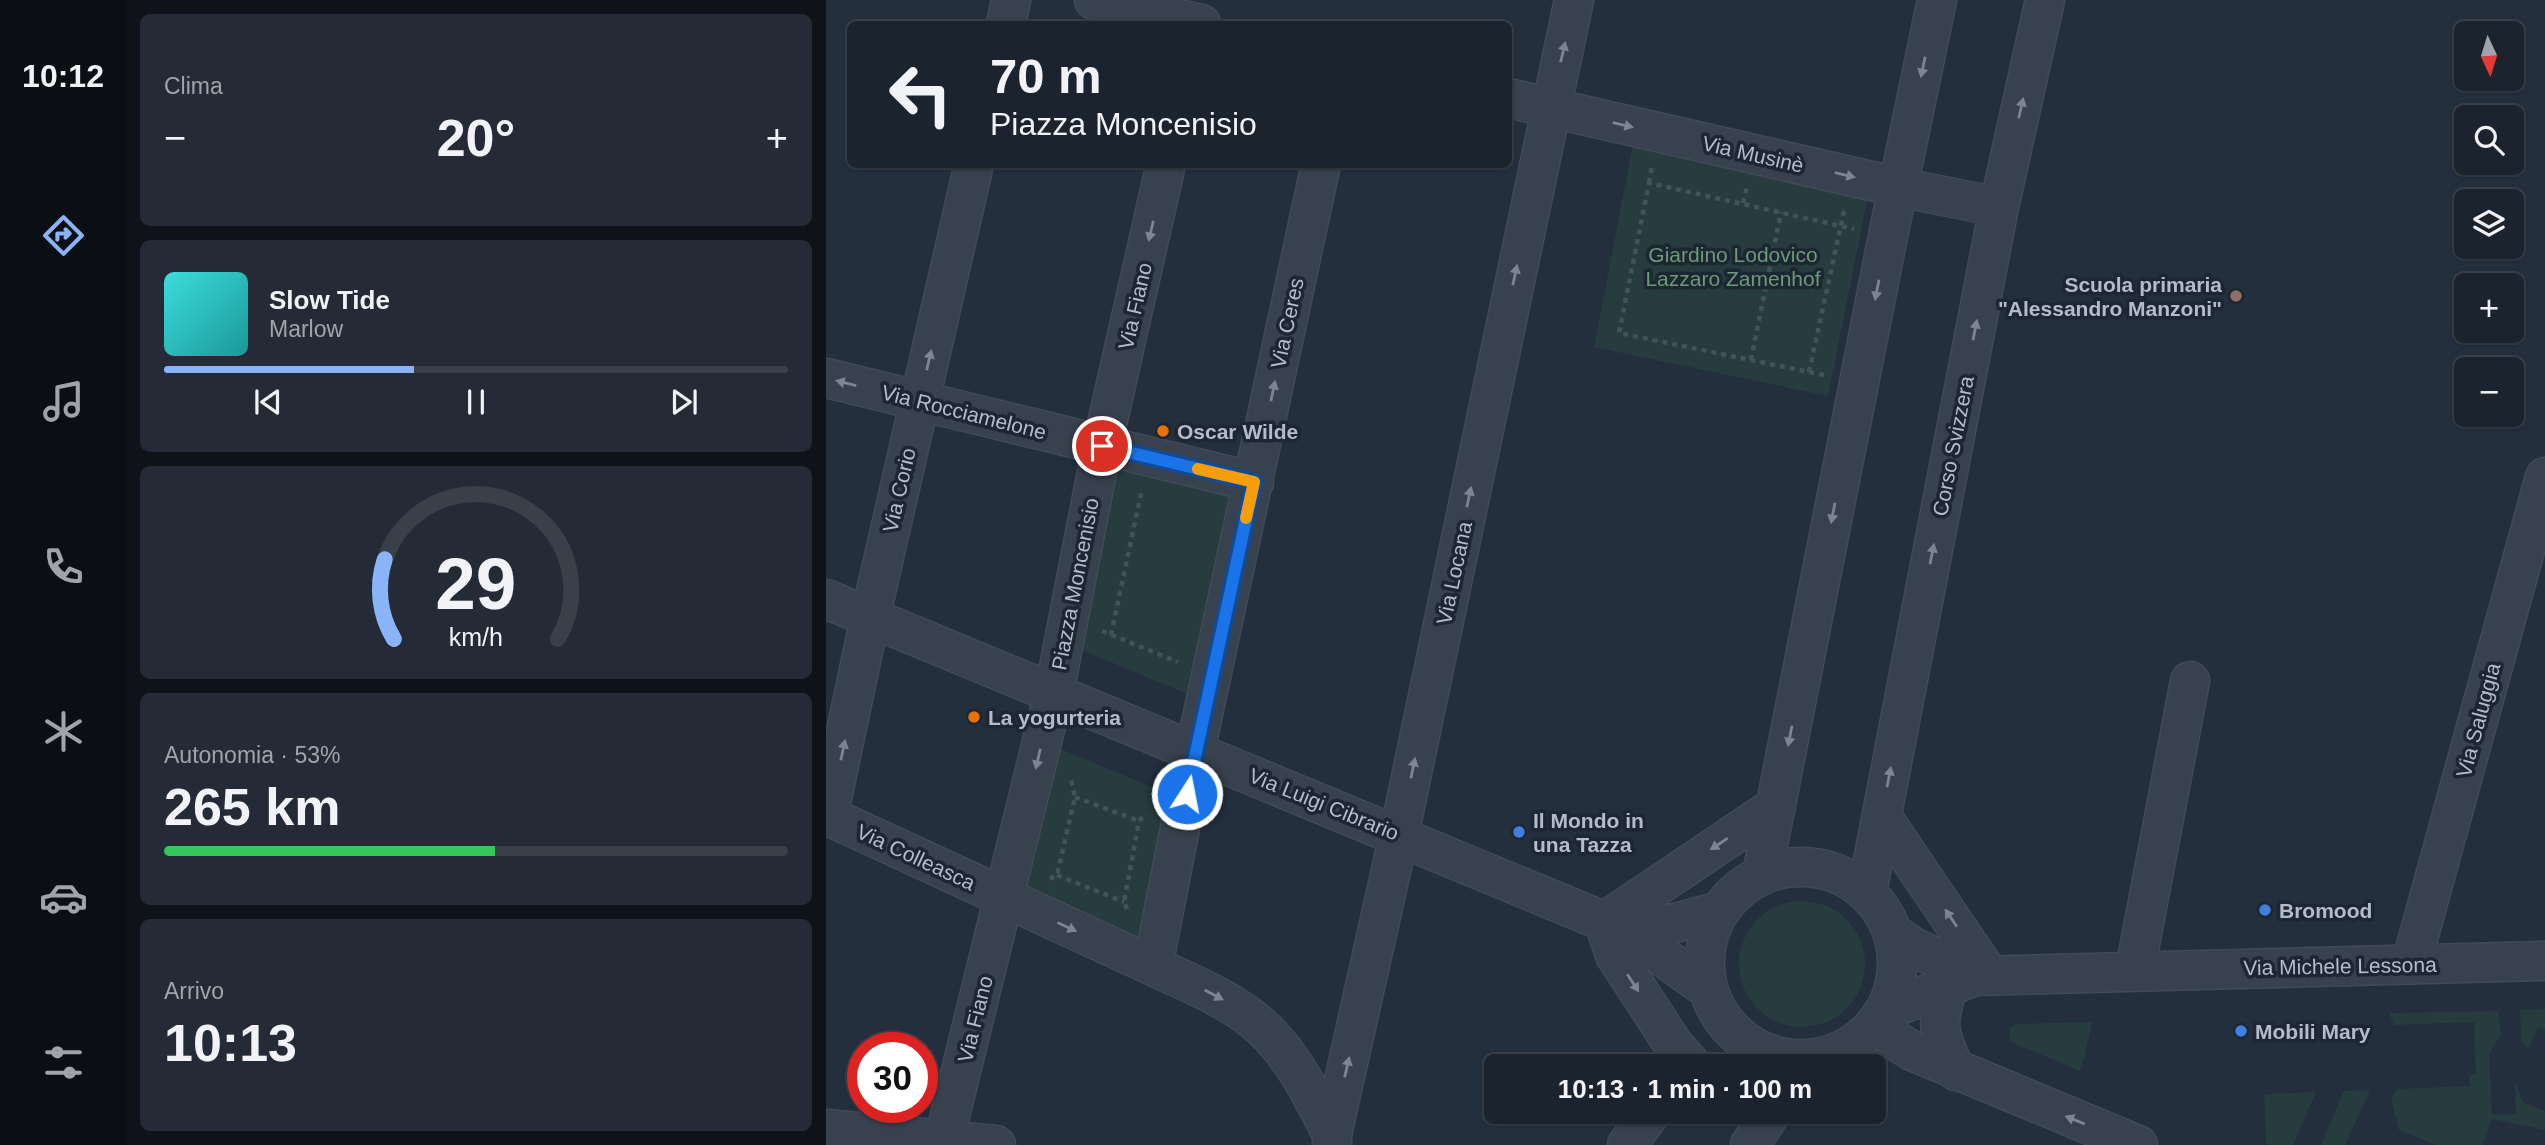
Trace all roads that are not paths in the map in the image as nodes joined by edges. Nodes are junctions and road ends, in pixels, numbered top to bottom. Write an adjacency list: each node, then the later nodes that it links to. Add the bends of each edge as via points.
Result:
1 (1011, 0): 7 (street)
2 (1094, 0): 8 (street)
3 (1203, 0): 9 (street)
4 (1574, 0): 11 (street, Via Locana, one-way to 4)
5 (1937, 0): 15 (street, one-way to 15)
6 (2045, 0): 16 (street, Corso Svizzera, one-way to 6)
7 (1007, 21)
8 (1185, 21)
9 (1199, 21)
10 (1512, 99): 11 (street, Via Musinè)
11 (1550, 108): 15 (street, Via Musinè, one-way to 15); 30 (street, Via Locana, one-way to 11)
12 (973, 168): 18 (street, Via Corio, one-way to 12)
13 (1165, 168): 19 (street, Via Fiano, one-way to 19)
14 (1320, 168): 21 (street, Via Ceres, one-way to 14)
15 (1898, 187): 16 (street, Via Musinè); 27 (street, one-way to 27)
16 (1999, 207): 29 (street, Corso Svizzera, one-way to 16)
17 (826, 378): 18 (street, Via Rocciamelone, one-way to 17)
18 (920, 402): 19 (street, Via Rocciamelone); 23 (street, Via Corio)
19 (1102, 446): 21 (street); 25 (street, Piazza Moncenisio)
20 (2545, 477): 38 (street, Via Saluggia)
21 (1254, 482): 26 (street)
22 (826, 599): 23 (street, Via Luigi Cibrario)
23 (870, 618): 25 (street, Via Luigi Cibrario); 28 (street, Via Corio, one-way to 23)
24 (2190, 681): 40 (street)
25 (1054, 693): 26 (street, Via Luigi Cibrario); 33 (street, Piazza Moncenisio, one-way to 33)
26 (1195, 751): 30 (street, Via Luigi Cibrario); 39 (street)
27 (1776, 806): 31 (street); 35 (street, one-way to 35)
28 (827, 816): 33 (street, Via Colleasca)
29 (1882, 817): 32 (street, Corso Svizzera); 41 (street, one-way to 29)
30 (1399, 835): 35 (street, Via Luigi Cibrario); 53 (street, Via Locana, one-way to 30)
31 (1762, 875): 32 (street, via 1789,867 1818,868); 34 (street, via 1739,889)
32 (1867, 892): 36 (street)
33 (1005, 898): 39 (street, one-way to 39); 52 (street, Via Fiano)
34 (1720, 911): 35 (street, via 1675,923); 42 (street, via 1708,936 1704,963)
35 (1616, 926): 42 (street, Via Luigi Cibrario); 44 (street, one-way to 44, via 1615,955)
36 (1894, 934): 41 (street, Via Michele Lessona); 43 (street, via 1895,986)
37 (2545, 961): 38 (street, Via Michele Lessona)
38 (2411, 964): 40 (street, Via Michele Lessona)
39 (1153, 966): 53 (street, one-way to 53, via 1216,995 1264,1028 1308,1087)
40 (2135, 970): 41 (street, Via Michele Lessona)
41 (1971, 978): 43 (street, Via Michele Lessona); 48 (street, via 1941,1007 1944,1047)
42 (1713, 1001): 45 (street, via 1706,1038); 46 (street, via 1735,1033)
43 (1883, 1015): 47 (street, via 1866,1035); 48 (street, via 1895,1040)
44 (1680, 1054)
45 (1694, 1054)
46 (1772, 1054)
47 (1832, 1054)
48 (1956, 1071): 57 (street, one-way to 48)
49 (1642, 1124): 55 (street)
50 (1764, 1124): 56 (street)
51 (826, 1129): 52 (street)
52 (944, 1140): 54 (street)
53 (1332, 1140)
54 (996, 1145)
55 (1627, 1145)
56 (1750, 1145)
57 (2138, 1145)

